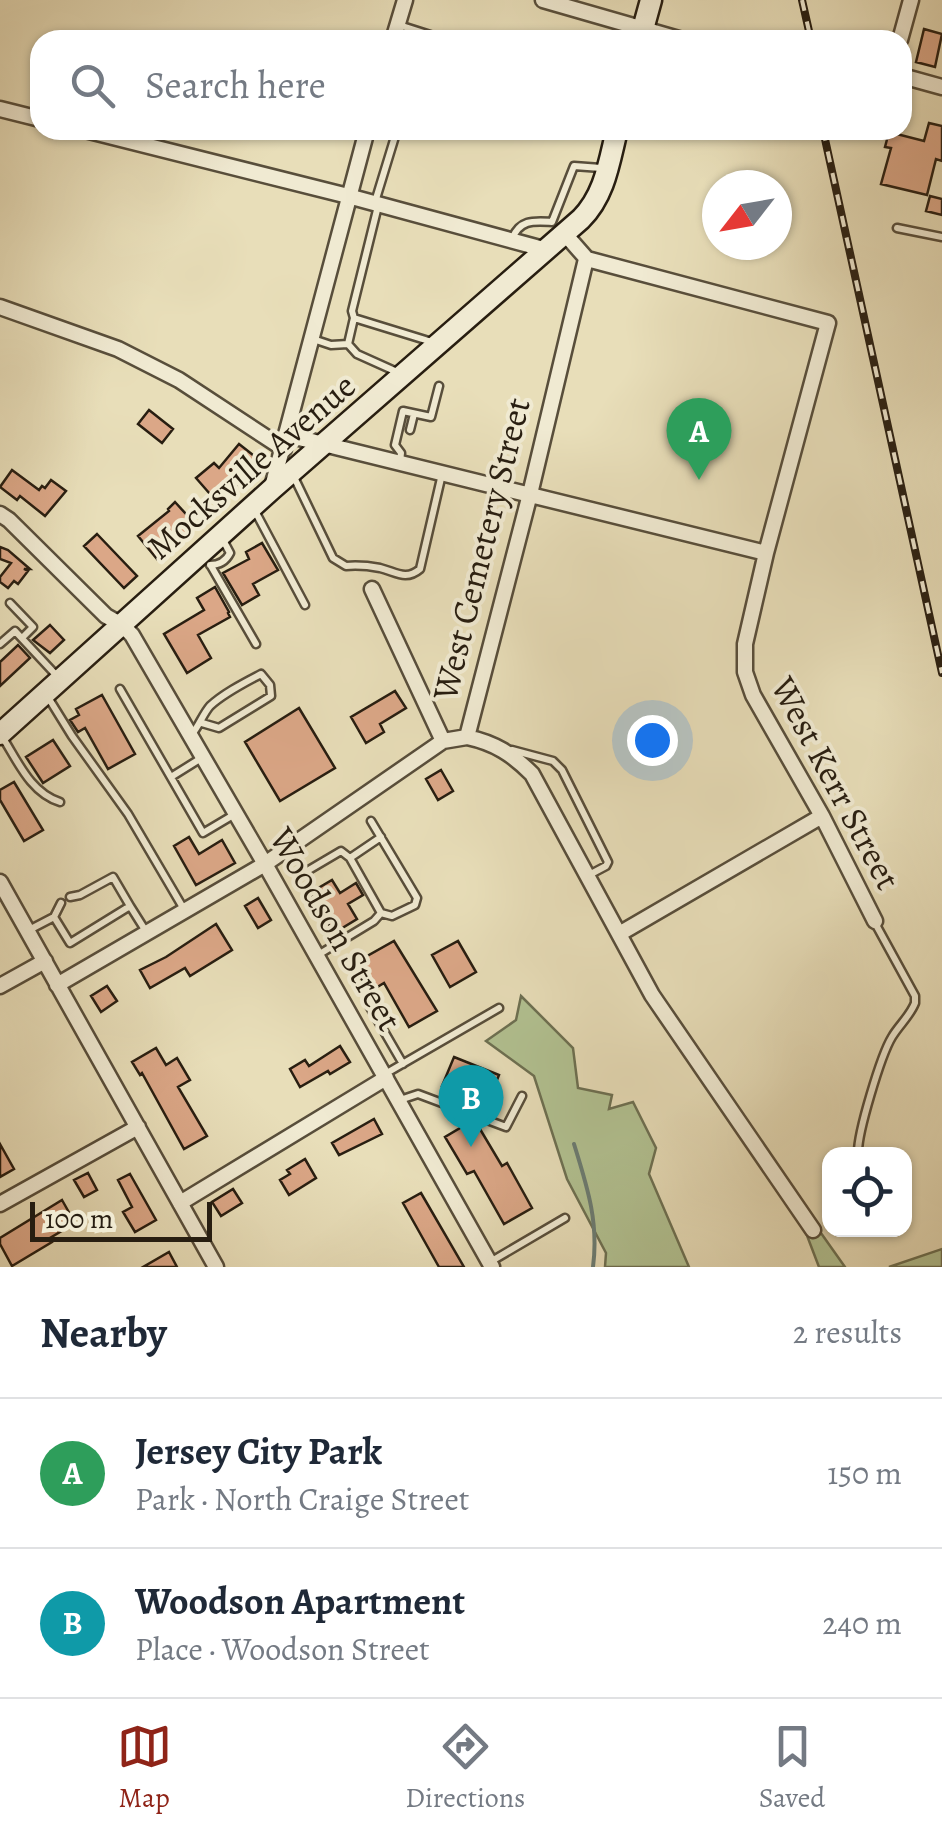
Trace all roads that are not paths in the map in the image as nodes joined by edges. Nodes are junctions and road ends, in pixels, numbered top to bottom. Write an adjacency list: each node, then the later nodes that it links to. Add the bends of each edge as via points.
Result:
1 (405, 0): 5 (street)
2 (543, 0): 6 (street)
3 (651, 0): 7 (street)
4 (911, 0): 8 (street)
5 (397, 30)
6 (629, 30)
7 (642, 30)
8 (903, 30)
9 (912, 79): 10 (street)
10 (942, 87)
11 (0, 108): 12 (street)
12 (30, 116)
13 (125, 140): 18 (street)
14 (365, 140): 18 (street)
15 (394, 140): 19 (lane)
16 (615, 140): 17 (street)
17 (608, 168): 20 (street, via 593,206); 20 (lane, via 574,166)
18 (348, 196): 19 (street); 28 (street)
19 (376, 204): 23 (street); 27 (lane)
20 (559, 228): 23 (lane, via 528,221); 24 (street); 25 (street)
21 (897, 228): 22 (lane)
22 (942, 237)
23 (512, 240): 24 (street)
24 (546, 250): 30 (street, Mocksville Avenue)
25 (586, 259): 41 (street, West Cemetery Street); 44 (street, West Kerr Street, via 828,323)
26 (0, 307): 35 (street, via 118,349)
27 (354, 318): 29 (lane); 30 (lane)
28 (312, 339): 29 (lane); 35 (street)
29 (348, 344): 31 (lane)
30 (439, 344): 31 (street, Mocksville Avenue)
31 (403, 375): 36 (street, Mocksville Avenue)
32 (439, 386): 33 (lane, via 431,417)
33 (414, 414): 34 (lane); 37 (lane, via 403,411 395,445)
34 (410, 430)
35 (286, 442): 36 (street); 40 (street)
36 (324, 444): 37 (street); 38 (street, Mocksville Avenue)
37 (402, 454): 39 (street)
38 (291, 472): 39 (lane, via 333,558 402,576 420,569); 40 (street, Mocksville Avenue)
39 (442, 473): 41 (street)
40 (272, 488): 42 (street, Mocksville Avenue)
41 (530, 494): 44 (street); 58 (street, West Cemetery Street)
42 (252, 506): 45 (street, Mocksville Avenue); 48 (lane)
43 (0, 514): 49 (street, Woodson Street)
44 (766, 553): 65 (street, West Kerr Street, via 745,644 746,672)
45 (204, 561): 49 (street, Mocksville Avenue); 52 (lane)
46 (372, 588): 59 (street)
47 (10, 603): 50 (lane, via 33,628)
48 (305, 605)
49 (122, 625): 53 (street, Mocksville Avenue); 57 (street, Woodson Street)
50 (22, 638): 51 (lane, via 15,631); 53 (lane)
51 (0, 644)
52 (256, 644)
53 (53, 686): 56 (street, Mocksville Avenue); 76 (lane, via 72,736)
54 (120, 689): 62 (lane)
55 (202, 723): 55 (lane, via 219,728 271,696 270,685 261,674 207,709); 57 (lane)
56 (0, 734): 63 (lane, via 35,787)
57 (190, 736): 61 (street, Woodson Street)
58 (467, 737): 59 (street, West Cemetery Street); 60 (street)
59 (443, 741): 69 (street, West Cemetery Street)
60 (500, 748): 71 (street, via 532,774); 71 (lane, via 558,765 608,862)
61 (203, 757): 62 (lane); 64 (street, Woodson Street)
62 (171, 776): 64 (lane, via 203,834)
63 (60, 802)
64 (236, 814): 69 (street, Woodson Street)
65 (822, 816): 79 (street, West Kerr Street); 82 (street)
66 (371, 820): 67 (lane)
67 (382, 837): 68 (lane); 77 (lane, via 417,898 392,916)
68 (350, 858): 70 (lane, via 341,851); 77 (lane)
69 (265, 864): 76 (street, West Cemetery Street); 83 (street, Woodson Street)
70 (302, 874)
71 (588, 876): 82 (street)
72 (0, 882): 80 (street)
73 (70, 897): 75 (lane, via 113,877)
74 (61, 903): 78 (lane)
75 (130, 906): 78 (lane, via 70,943); 81 (lane)
76 (185, 911): 81 (street, West Cemetery Street)
77 (381, 912): 83 (lane)
78 (54, 917): 80 (lane)
79 (875, 922): 94 (lane, via 915,1003 884,1052)
80 (28, 931): 84 (street)
81 (147, 933): 86 (street, West Cemetery Street)
82 (619, 934): 98 (street, via 652,995)
83 (317, 956): 90 (street, Woodson Street)
84 (45, 961): 85 (street); 86 (street)
85 (0, 986)
86 (57, 986): 93 (street)
87 (367, 1002): 89 (lane)
88 (499, 1008): 89 (lane)
89 (403, 1064): 90 (lane)
90 (385, 1076): 92 (street, Woodson Street); 95 (street)
91 (522, 1096): 92 (lane, via 506,1127 418,1094)
92 (398, 1100): 99 (street, Woodson Street)
93 (138, 1127): 95 (street); 96 (street)
94 (858, 1147)
95 (180, 1203): 100 (street)
96 (0, 1204)
97 (566, 1218): 99 (lane)
98 (812, 1230)
99 (491, 1265)
100 (216, 1267)

